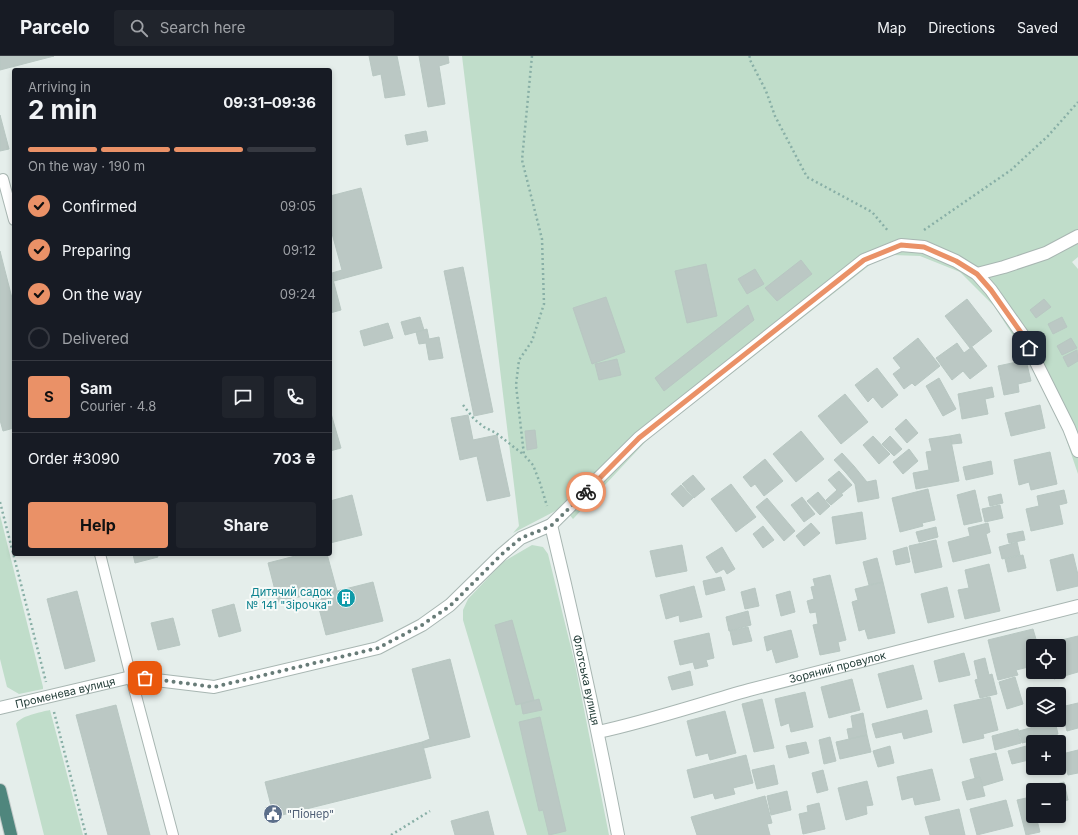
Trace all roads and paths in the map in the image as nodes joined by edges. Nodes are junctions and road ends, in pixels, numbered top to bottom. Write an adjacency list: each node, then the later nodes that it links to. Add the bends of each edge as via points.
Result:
1 (532, 56): 11 (path, via 522,160 542,239 544,304 532,341 519,360 516,385)
2 (749, 57): 7 (path, via 775,116 808,177 872,212)
3 (1078, 102): 7 (path, via 1048,136 1011,170)
4 (3, 179): 5 (lane)
5 (12, 213)
6 (1078, 236): 8 (street, via 1046,253)
7 (901, 245): 8 (street, via 924,247 956,261); 13 (street, via 864,260 645,433)
8 (977, 274): 10 (street, via 1022,334)
9 (463, 405): 11 (path, via 474,419)
10 (1078, 451)
11 (524, 455): 13 (path, via 533,465 540,483)
12 (0, 502): 14 (path)
13 (551, 526): 18 (street, via 521,538 450,606 422,625 378,648 214,687); 21 (street, Флотська вулиця)
14 (12, 549)
15 (14, 556): 19 (path)
16 (101, 556): 18 (lane)
17 (1078, 606): 21 (street, Зоряний провулок, via 708,701 627,726)
18 (131, 677): 19 (street, Променева вулиця); 26 (lane)
19 (50, 696): 20 (street, Променева вулиця); 25 (path)
20 (0, 708)
21 (598, 732): 28 (street, Флотська вулиця)
22 (0, 790): 24 (highway)
23 (430, 811): 27 (path)
24 (11, 835)
25 (86, 835)
26 (173, 835)
27 (391, 835)
28 (618, 835)

